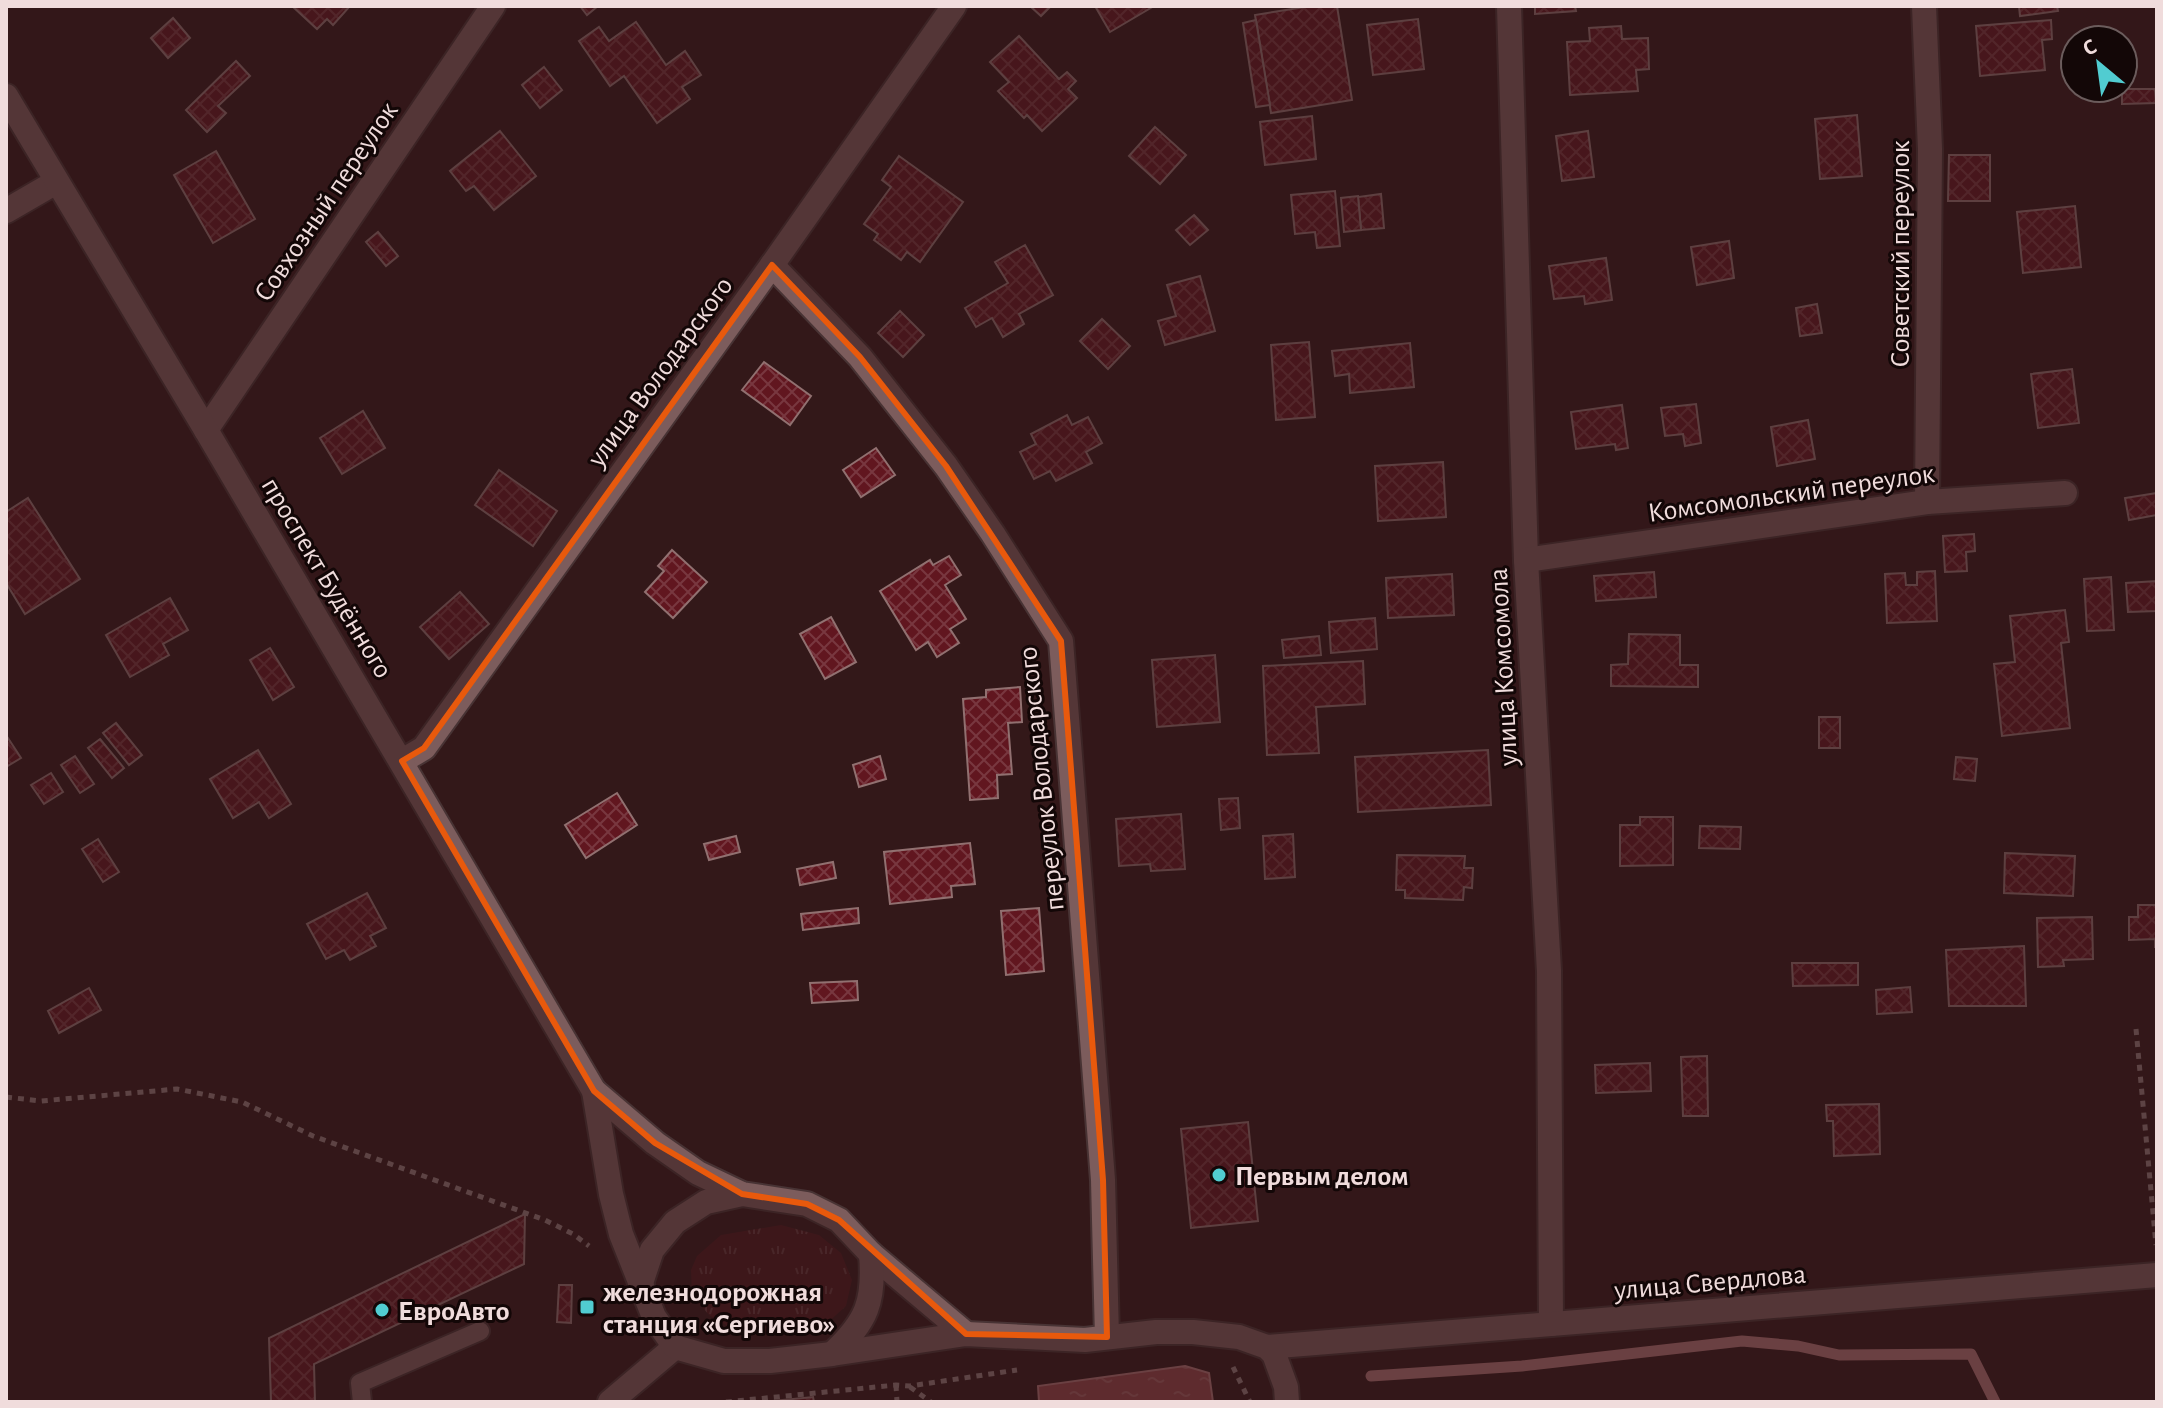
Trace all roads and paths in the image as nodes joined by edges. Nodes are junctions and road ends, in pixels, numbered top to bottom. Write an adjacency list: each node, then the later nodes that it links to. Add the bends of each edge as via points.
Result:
1 (493, 6): 9 (street, Совхозный переулок)
2 (954, 6): 8 (street, улица Володарского)
3 (1509, 6): 12 (street, улица Комсомола)
4 (1924, 6): 11 (street, Советский переулок, via 1936,343)
5 (6, 96): 6 (street, проспект Будённого)
6 (56, 182): 7 (street); 9 (street, проспект Будённого)
7 (6, 211)
8 (772, 265): 13 (street, улица Володарского, via 424,748); 26 (street, переулок Володарского, via 860,357 946,466 1061,641 1103,1180)
9 (206, 430): 13 (street, проспект Будённого)
10 (2065, 493): 11 (street, Комсомольский переулок)
11 (1927, 502): 12 (street, Комсомольский переулок)
12 (1526, 560): 23 (street, улица Комсомола, via 1549,971)
13 (402, 761): 15 (street, проспект Будённого)
14 (2136, 1029): 19 (path)
15 (594, 1091): 17 (street, проспект Будённого, via 687,1166); 22 (street, проспект Будённого, via 611,1194)
16 (6, 1097): 18 (path, via 41,1101 177,1089 242,1102 313,1136 545,1220)
17 (742, 1194): 20 (street, via 807,1204 839,1220); 22 (street, via 706,1202 675,1222 652,1250)
18 (589, 1246)
19 (2156, 1251)
20 (871, 1254): 25 (street); 29 (street, via 873,1283 867,1310 853,1335)
21 (2157, 1275): 23 (street, улица Свердлова)
22 (640, 1286): 27 (street)
23 (1551, 1324): 28 (street, улица Свердлова)
24 (480, 1331): 33 (lane, via 360,1383)
25 (966, 1334): 26 (street); 29 (street)
26 (1107, 1337): 28 (street, via 1193,1332 1239,1337)
27 (675, 1347): 29 (street, via 724,1361); 34 (street)
28 (1267, 1347): 38 (street, via 1274,1354)
29 (832, 1354)
30 (1027, 1369): 32 (path)
31 (896, 1385): 32 (path); 35 (path); 36 (path)
32 (910, 1386): 37 (path)
33 (362, 1402)
34 (610, 1402)
35 (726, 1402)
36 (897, 1402)
37 (931, 1402)
38 (1287, 1402)

